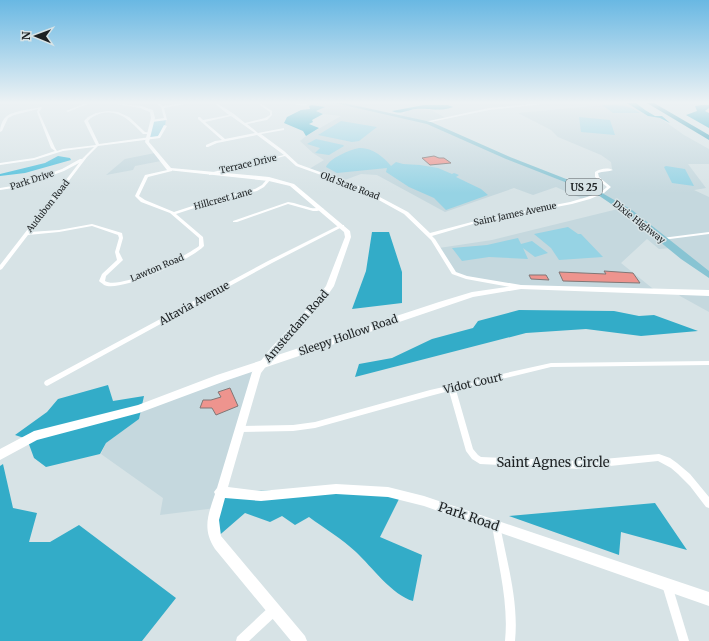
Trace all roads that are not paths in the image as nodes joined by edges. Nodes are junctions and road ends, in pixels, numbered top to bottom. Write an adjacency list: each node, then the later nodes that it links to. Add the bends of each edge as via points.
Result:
1 (47, 133): 14 (street)
2 (92, 133): 12 (street)
3 (144, 133): 4 (street)
4 (148, 133): 10 (street)
5 (161, 133): 10 (street, via 159,137)
6 (216, 133): 11 (street)
7 (263, 133): 9 (street)
8 (451, 133): 25 (main road, Dixie Highway / US 25)
9 (258, 134): 11 (street); 16 (street, Old State Road)
10 (147, 140): 12 (street); 20 (street, via 166,168)
11 (224, 140): 13 (street)
12 (98, 145): 14 (street); 15 (street, Audubon Road)
13 (207, 146)
14 (56, 151): 17 (street, via 31,160)
15 (86, 156): 18 (street, Park Drive); 19 (street, Audubon Road)
16 (286, 156): 22 (street, Terrace Drive); 32 (street, Old State Road, via 308,170 358,187 389,202)
17 (0, 164)
18 (63, 170): 19 (street, Park Drive); 24 (street, Park Drive, via 19,186)
19 (75, 170): 31 (street, Audubon Road)
20 (171, 170): 22 (street); 27 (street, Lawton Road, via 146,176 137,195 144,201)
21 (611, 170): 25 (street, via 600,170 596,173 609,187)
22 (210, 174): 23 (street)
23 (269, 179): 26 (street, via 292,185); 27 (street, Hillcrest Lane, via 256,190)
24 (0, 189)
25 (600, 194): 32 (street, Saint James Avenue); 33 (main road, Dixie Highway / US 25, via 625,210)
26 (322, 209): 28 (street, via 312,210 288,203); 29 (street)
27 (174, 213): 31 (street, Lawton Road, via 201,238 200,248 143,276 115,284 106,284 102,278 120,260 117,252 120,234 92,225)
28 (234, 221)
29 (342, 226): 39 (street, Amsterdam Road, via 348,237 330,286); 40 (street, Altavia Avenue, via 263,265)
30 (709, 233): 33 (street)
31 (26, 234): 34 (street, Audubon Road)
32 (430, 234): 36 (street, Old State Road, via 454,273)
33 (663, 241): 35 (main road, Dixie Highway / US 25)
34 (0, 268)
35 (709, 275)
36 (521, 287): 37 (main road, Sleepy Hollow Road); 39 (main road, Sleepy Hollow Road, via 452,300)
37 (709, 293)
38 (709, 363): 41 (street, Vidot Court, via 551,365)
39 (263, 364): 42 (street, Amsterdam Road, via 257,372); 43 (main road, Sleepy Hollow Road, via 139,409 34,436)
40 (47, 383)
41 (452, 388): 42 (street, Vidot Court, via 315,425); 45 (street, Saint Agnes Circle, via 470,451 480,460 581,465 659,457 680,470)
42 (240, 429): 44 (street, Amsterdam Road)
43 (0, 455)
44 (220, 492): 46 (street, Park Road, via 261,496 336,490 388,492); 49 (street, Amsterdam Road, via 212,527 215,539)
45 (709, 504)
46 (496, 525): 47 (street, Park Road); 52 (street, via 512,621)
47 (666, 585): 48 (street, Park Road); 53 (street)
48 (709, 598)
49 (274, 610): 50 (street); 51 (street, Amsterdam Road)
50 (241, 641)
51 (300, 641)
52 (510, 641)
53 (684, 641)

